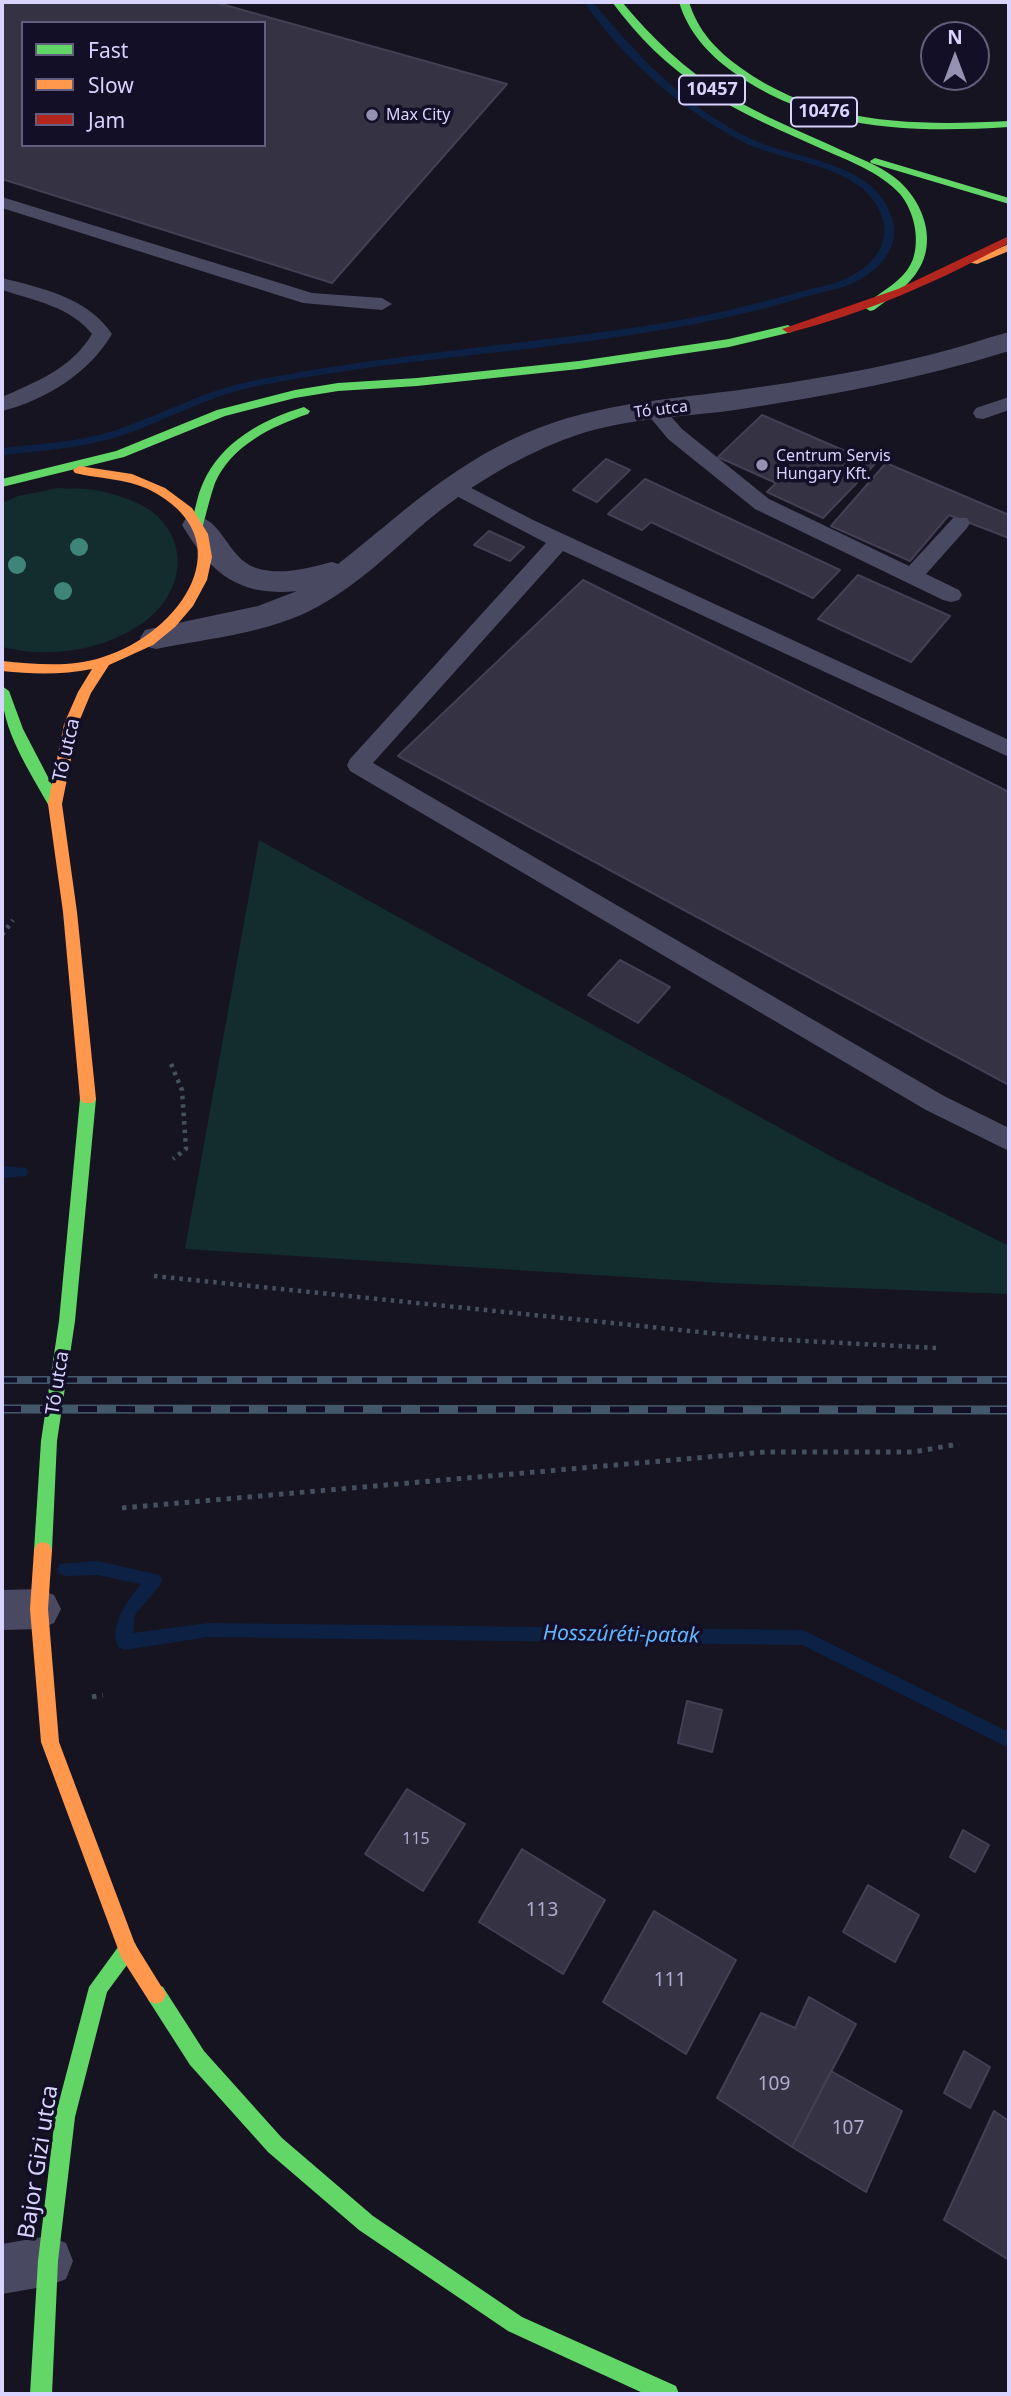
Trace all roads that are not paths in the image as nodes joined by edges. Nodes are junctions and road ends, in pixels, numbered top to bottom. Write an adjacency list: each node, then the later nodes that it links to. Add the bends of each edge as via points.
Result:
1 (617, 2): 4 (main road, 10457, via 666,57 704,86)
2 (684, 2): 3 (main road, 10476, via 695,30 727,65 762,88 804,106 899,126)
3 (1009, 124)
4 (830, 147): 5 (main road, 10457); 12 (main road, 10457, via 901,188 919,218 922,247 914,267)
5 (1009, 201)
6 (2, 202): 11 (lane, via 310,299)
7 (1009, 239): 9 (main road)
8 (1009, 247): 9 (main road)
9 (972, 262): 12 (main road)
10 (2, 284): 16 (lane, via 75,310 94,320 102,334 80,366)
11 (382, 304)
12 (870, 307): 14 (main road, via 703,348)
13 (1009, 341): 17 (street, Tó utca, via 808,388)
14 (428, 382): 19 (main road, via 327,388 259,402 121,453); 23 (main road, via 324,406 254,432 229,454 211,480)
15 (1009, 403): 18 (lane)
16 (2, 405)
17 (654, 410): 21 (street, Tó utca, via 569,427 510,453); 26 (lane, via 675,434 762,504)
18 (983, 413)
19 (52, 471): 20 (main road); 23 (main road, via 104,472 150,485 170,496)
20 (2, 483)
21 (454, 486): 24 (lane); 25 (street, Tó utca)
22 (960, 523): 26 (lane)
23 (197, 525): 25 (street, Tó utca, via 231,567 251,577 305,580); 28 (main road, via 205,543 203,583 193,603)
24 (561, 540): 32 (lane); 34 (lane, via 358,765 936,1103)
25 (351, 568): 28 (street, Tó utca, via 298,603)
26 (912, 576): 27 (lane)
27 (951, 595)
28 (156, 638): 29 (main road)
29 (104, 662): 30 (main road, via 68,669); 33 (main road, Tó utca, via 71,724)
30 (2, 666)
31 (2, 691): 33 (main road, Tó utca)
32 (1009, 749)
33 (55, 804): 35 (main road, Tó utca, via 88,1102 67,1321)
34 (1009, 1140)
35 (20, 1610): 36 (main road, Tó utca, via 50,1742)
36 (128, 1950): 37 (main road, Bajor Gizi utca, via 99,1987); 39 (main road, Tó utca, via 197,2058 275,2145 366,2224 515,2325)
37 (25, 2265): 38 (main road, Bajor Gizi utca)
38 (41, 2394)
39 (668, 2394)

